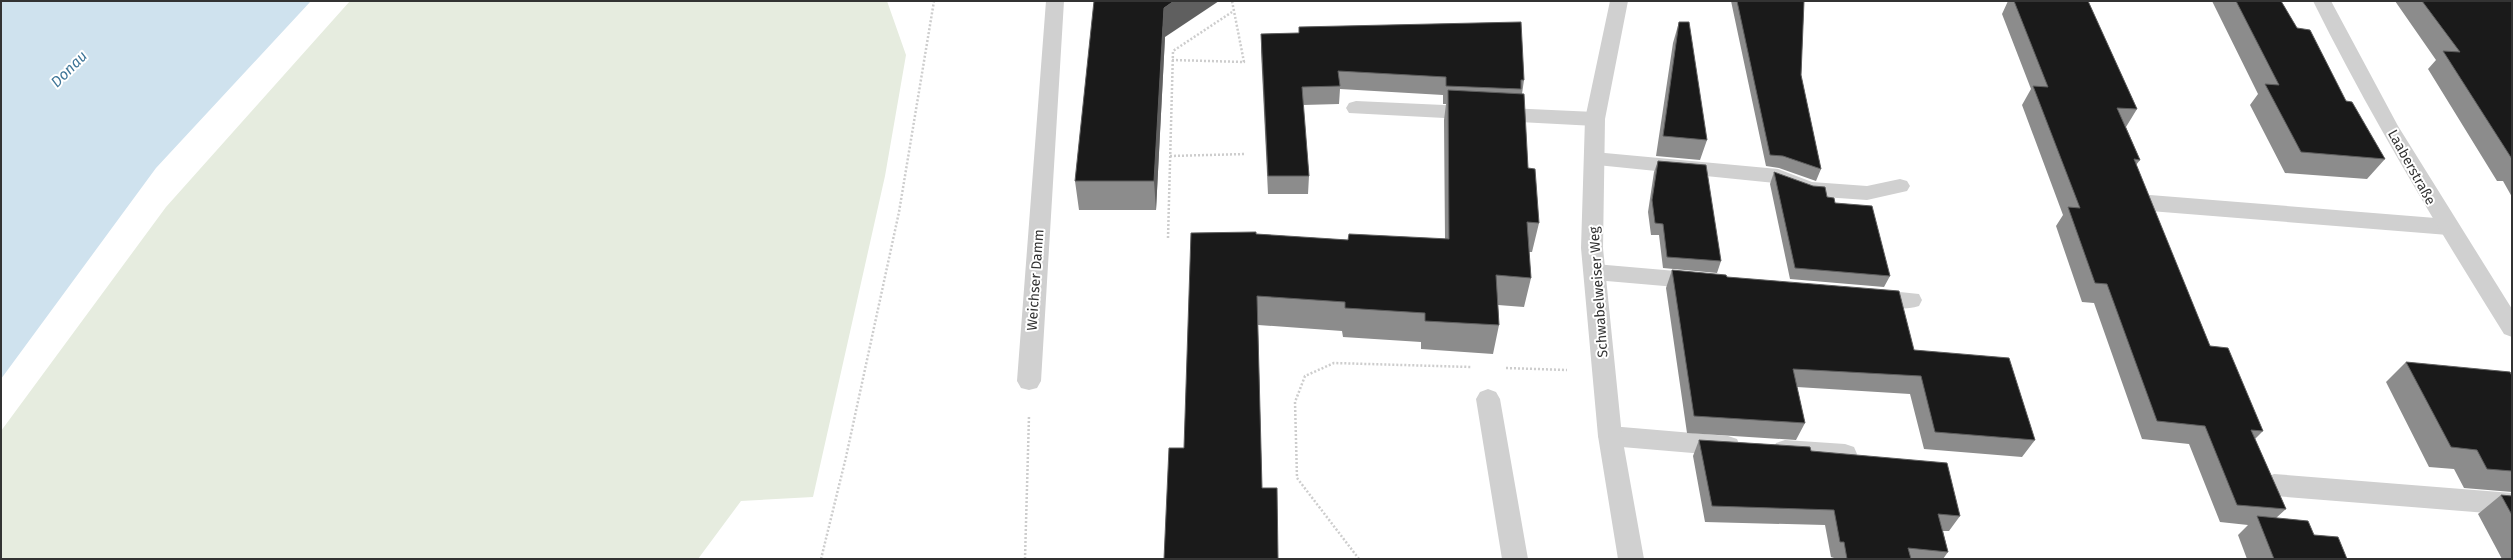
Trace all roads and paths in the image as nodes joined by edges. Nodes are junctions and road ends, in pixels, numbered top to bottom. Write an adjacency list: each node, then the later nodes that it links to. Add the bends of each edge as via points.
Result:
1 (934, 1): 31 (path, via 899,212 846,457)
2 (1055, 1): 25 (street, Weichser Damm)
3 (1232, 1): 6 (path)
4 (1619, 1): 9 (street, Schwabelweiser Weg)
5 (2322, 1): 15 (street, Laaberstraße, via 2340,38)
6 (1232, 12): 7 (path, via 1173,51); 7 (path, via 1244,62)
7 (1172, 60): 11 (path)
8 (1356, 108): 9 (street)
9 (1595, 119): 12 (street, Schwabelweiser Weg)
10 (1246, 154): 11 (path)
11 (1170, 156): 16 (path)
12 (1594, 159): 13 (street, via 1778,176 1809,189 1867,193); 17 (street, Schwabelweiser Weg, via 1592,248)
13 (1900, 186)
14 (2159, 224): 15 (street, via 2147,196)
15 (2448, 227): 21 (street, Laaberstraße)
16 (1168, 238)
17 (1595, 272): 18 (street); 24 (street, Schwabelweiser Weg)
18 (1721, 283)
19 (1848, 294): 20 (street)
20 (1911, 300)
21 (2512, 328)
22 (1477, 367): 33 (path, via 1334,362 1305,376 1295,402 1297,478)
23 (1501, 368): 24 (path)
24 (1604, 371): 27 (street, Schwabelweiser Weg)
25 (1029, 381): 32 (path)
26 (1488, 399): 34 (street)
27 (1610, 436): 28 (street, via 1678,444); 35 (street, Schwabelweiser Weg)
28 (1845, 454)
29 (2274, 485): 30 (street)
30 (2512, 504)
31 (821, 559)
32 (1026, 559)
33 (1359, 559)
34 (1515, 559)
35 (1631, 559)

